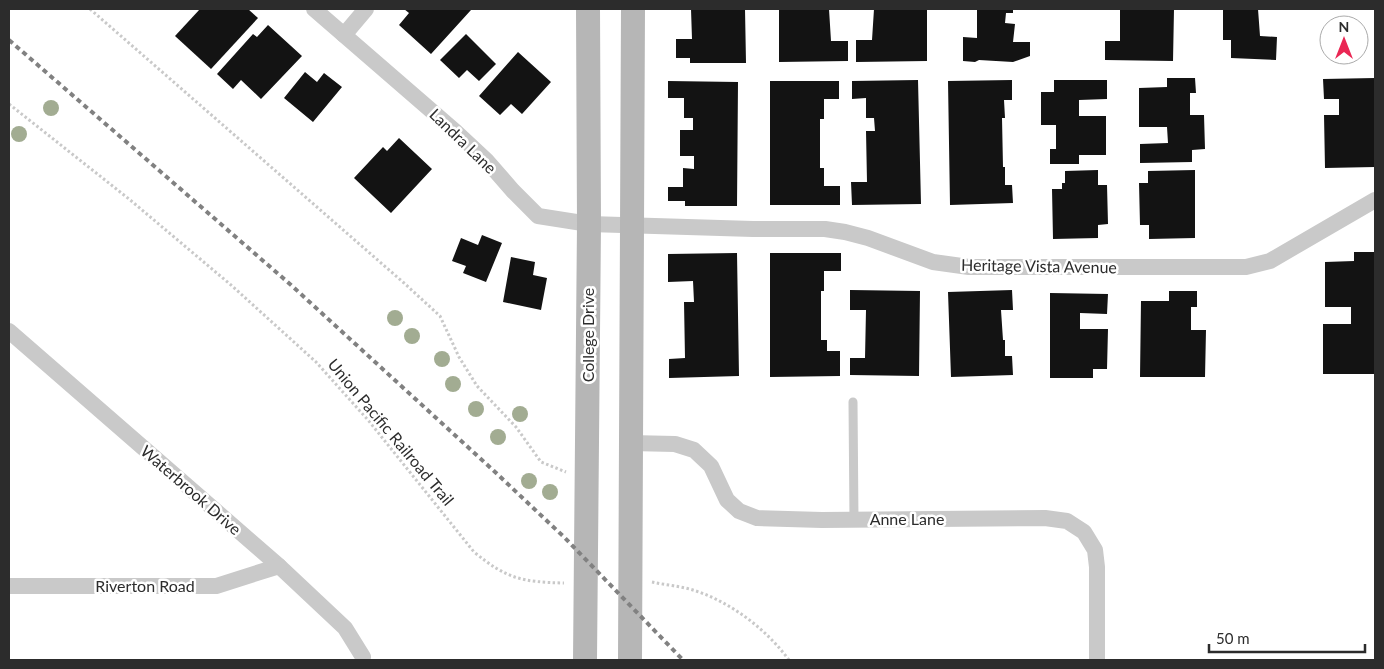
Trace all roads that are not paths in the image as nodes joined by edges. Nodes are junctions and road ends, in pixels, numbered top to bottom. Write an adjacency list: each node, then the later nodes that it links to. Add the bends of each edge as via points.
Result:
1 (314, 9): 5 (street, Landra Lane)
2 (366, 9): 5 (street)
3 (588, 9): 7 (main road, College Drive)
4 (633, 9): 8 (main road)
5 (344, 35): 7 (street, Landra Lane, via 456,132 538,216)
6 (1375, 200): 8 (street, Heritage Vista Avenue, via 1270,261 1246,266 969,267 933,262 868,238 825,229)
7 (589, 224): 8 (street, Landra Lane); 16 (main road, College Drive, via 576,472)
8 (632, 226): 11 (main road)
9 (9, 331): 13 (street, Waterbrook Drive)
10 (853, 402): 12 (lane)
11 (630, 443): 12 (street, Anne Lane, via 675,444 694,450 711,466 727,500 739,511 757,518); 17 (main road)
12 (854, 520): 18 (street, Anne Lane, via 1045,518 1066,521 1084,532 1095,550)
13 (279, 566): 14 (street, Riverton Road, via 216,586); 15 (street, Waterbrook Drive, via 345,628)
14 (9, 586)
15 (364, 657)
16 (585, 660)
17 (630, 660)
18 (1097, 660)

